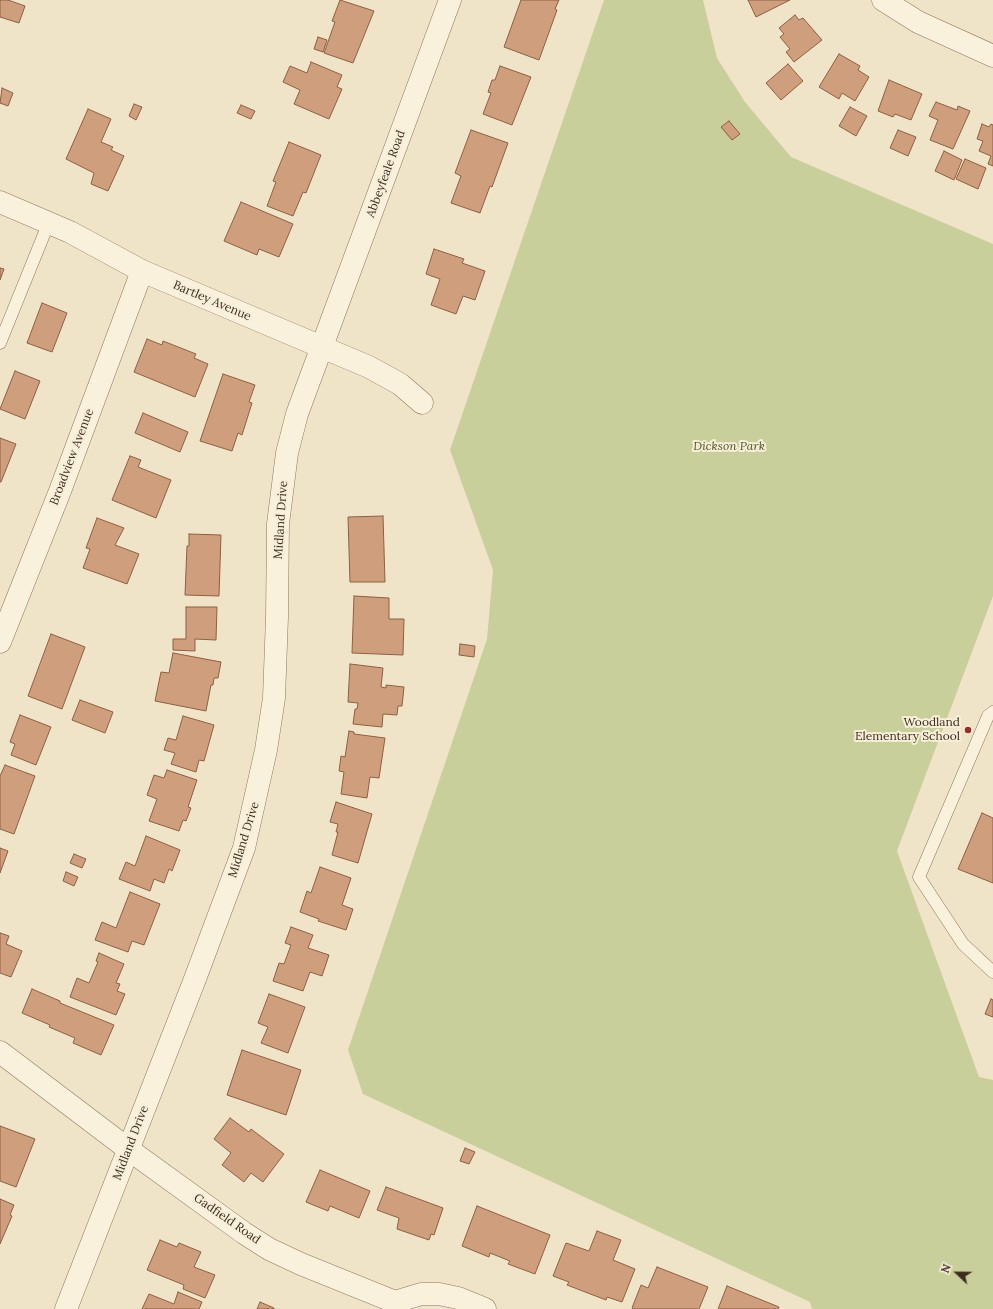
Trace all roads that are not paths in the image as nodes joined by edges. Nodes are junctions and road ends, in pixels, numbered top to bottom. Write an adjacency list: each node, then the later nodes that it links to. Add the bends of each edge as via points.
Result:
1 (450, 0): 9 (street, Abbeyfeale Road)
2 (883, 0): 3 (street, via 918,22)
3 (993, 56)
4 (0, 202): 5 (street, Bartley Avenue)
5 (49, 222): 6 (street, Bartley Avenue); 7 (lane)
6 (142, 271): 9 (street, Bartley Avenue); 11 (street, Broadview Avenue)
7 (4, 319): 8 (lane)
8 (0, 343)
9 (321, 348): 10 (street, Bartley Avenue, via 385,375); 15 (street, Midland Drive, via 297,414 281,490 274,698 256,802 244,848)
10 (422, 403)
11 (0, 642)
12 (993, 712): 13 (lane, via 988,716 919,877 963,944)
13 (993, 972)
14 (0, 1052): 15 (street, Gadfield Road)
15 (128, 1149): 16 (street, Gadfield Road, via 269,1249); 17 (street, Midland Drive)
16 (394, 1306): 18 (street, Gadfield Road, via 421,1294 439,1294 458,1298)
17 (66, 1309)
18 (485, 1309)

